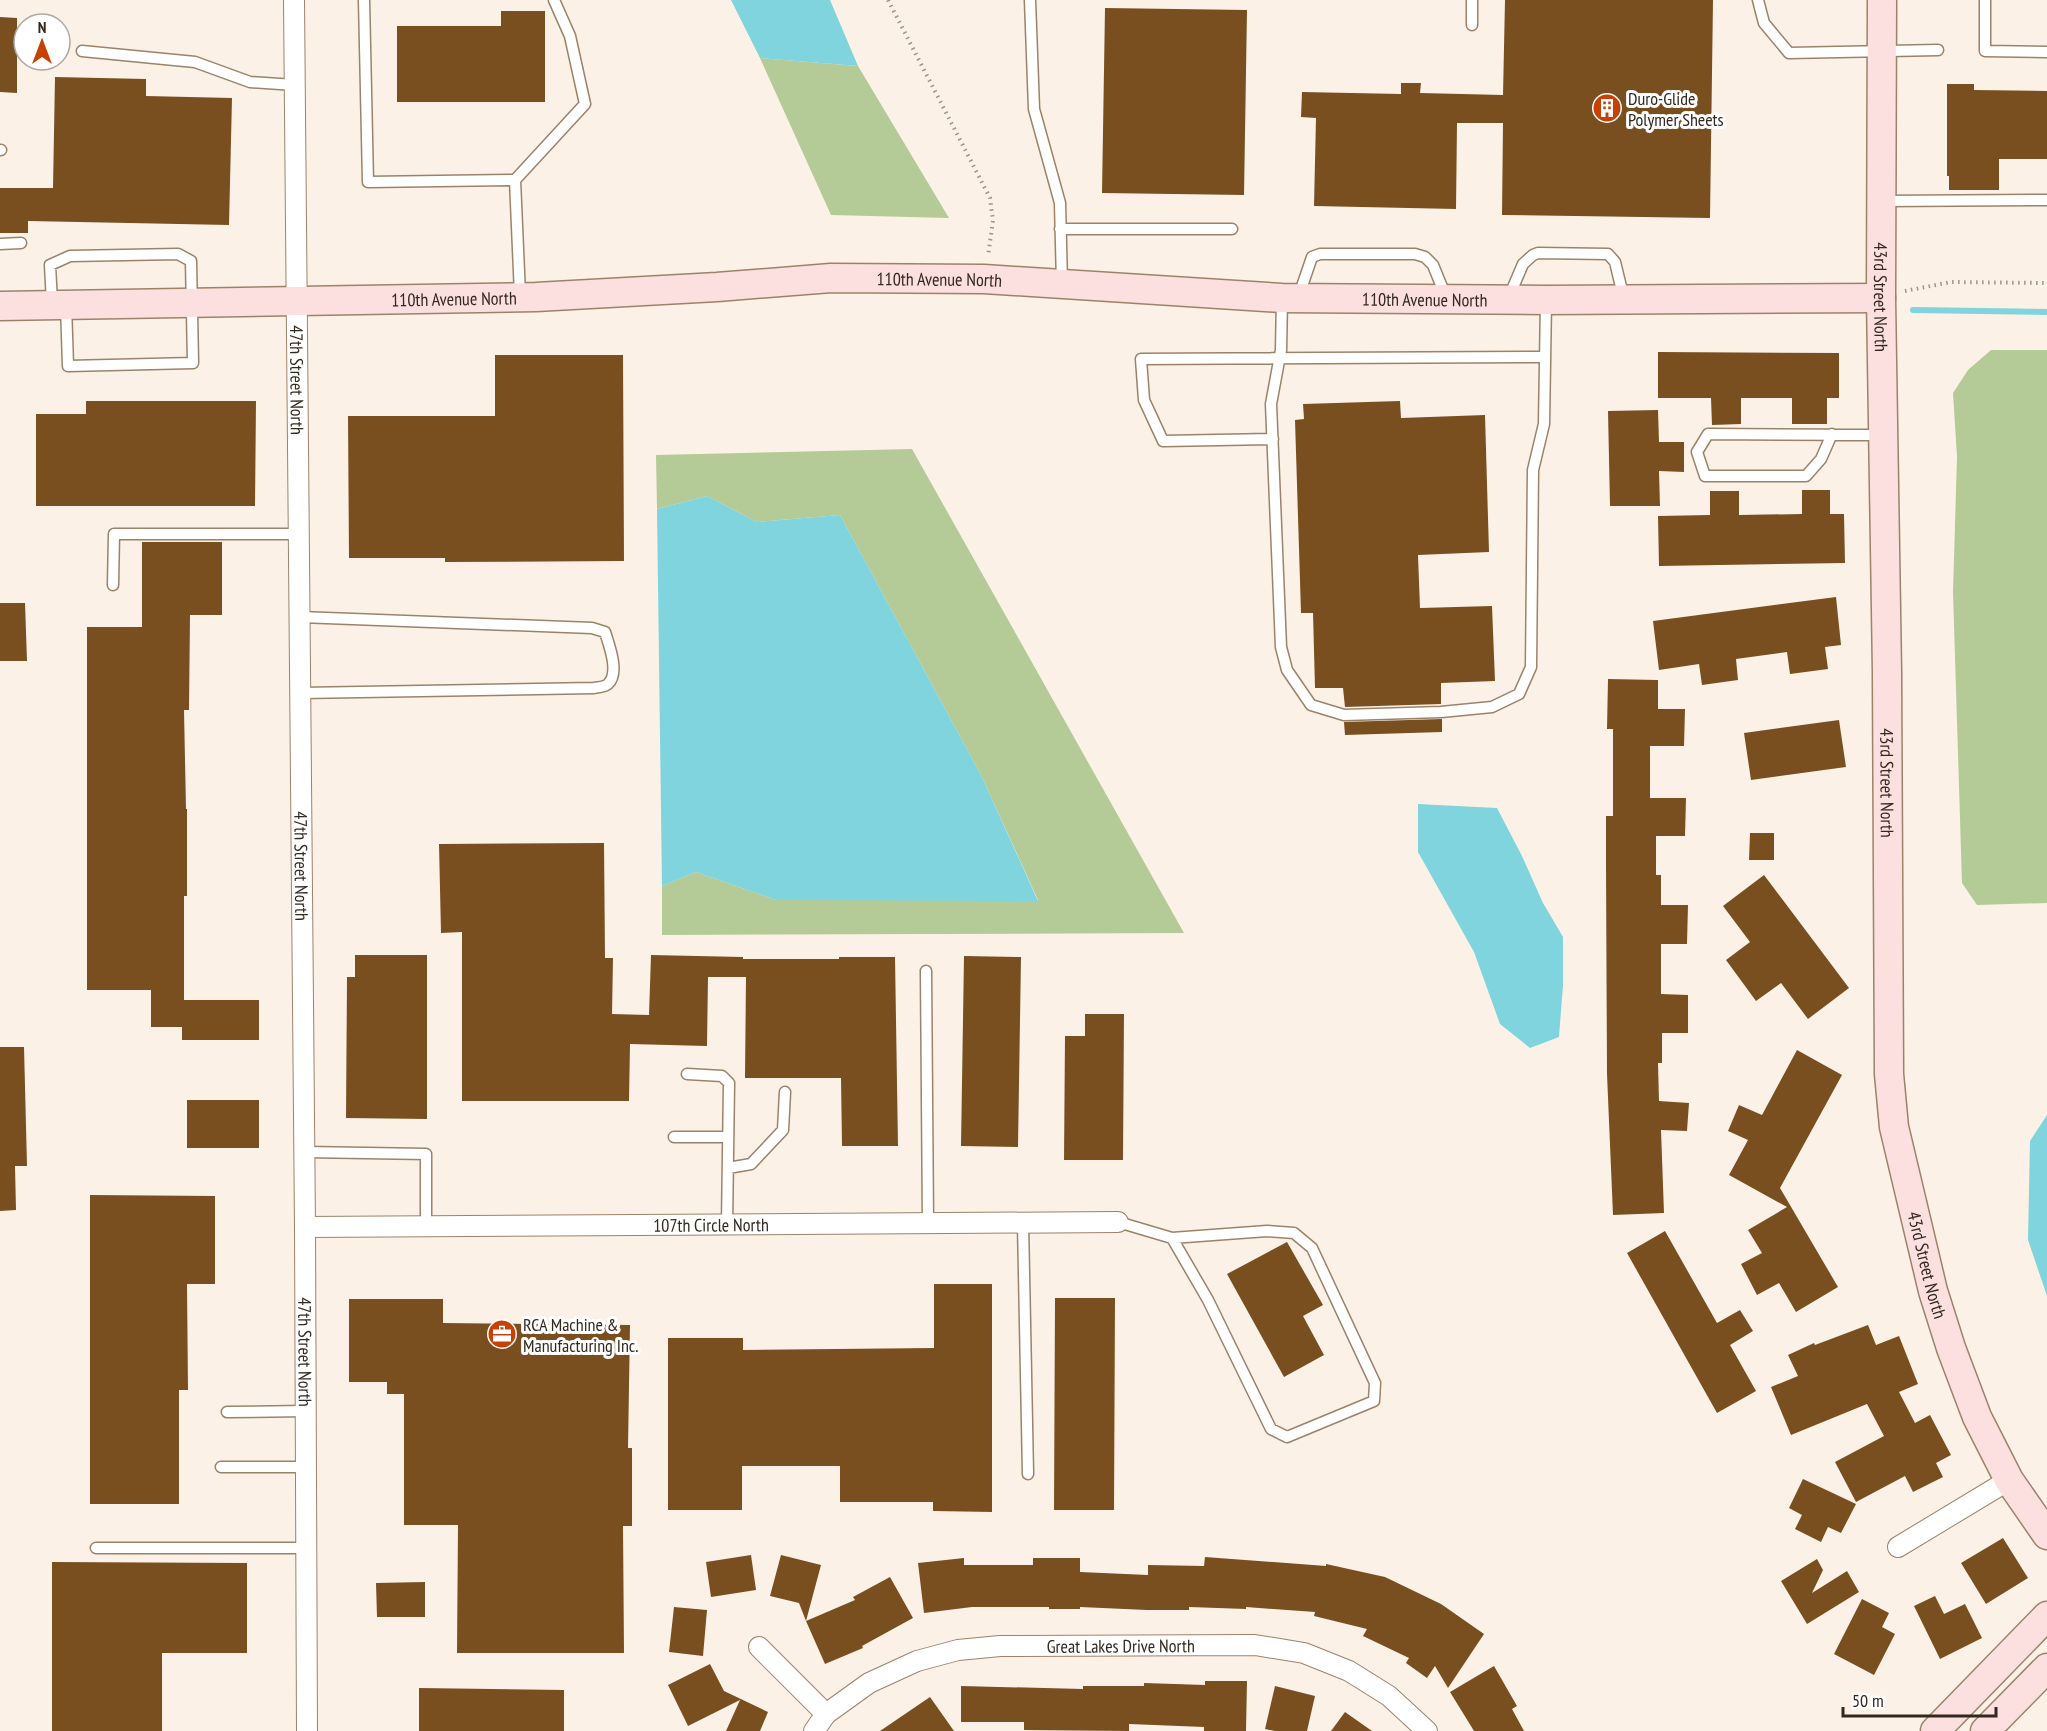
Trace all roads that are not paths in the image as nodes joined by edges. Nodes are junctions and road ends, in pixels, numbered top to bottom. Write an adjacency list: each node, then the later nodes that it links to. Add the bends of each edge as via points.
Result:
1 (294, 0): 14 (street, 47th Street North)
2 (364, 0): 15 (lane, via 368,182)
3 (554, 0): 15 (lane, via 570,36 585,104)
4 (1030, 0): 18 (lane, via 1034,109 1060,203)
5 (1473, 0): 9 (lane)
6 (1758, 0): 10 (lane, via 1764,23 1789,53)
7 (1882, 0): 10 (street, 43rd Street North)
8 (1985, 0): 13 (lane, via 1985,51)
9 (1472, 25)
10 (1882, 50): 11 (lane); 17 (street, 43rd Street North)
11 (1938, 50)
12 (82, 51): 14 (lane, via 195,62 250,82)
13 (2047, 52)
14 (295, 85): 30 (street, 47th Street North)
15 (515, 180): 23 (lane)
16 (2047, 200): 17 (lane)
17 (1881, 201): 25 (street, 43rd Street North)
18 (1060, 229): 19 (lane); 22 (lane)
19 (1232, 229)
20 (21, 243): 21 (lane)
21 (0, 244)
22 (1062, 284): 23 (street, 110th Avenue North, via 831,278); 24 (street, 110th Avenue North)
23 (521, 297): 30 (street, 110th Avenue North)
24 (1290, 298): 26 (street, 110th Avenue North); 26 (lane, via 1312,257 1320,254 1415,254 1425,257 1433,266); 35 (lane)
25 (1881, 298): 28 (street, 110th Avenue North); 37 (street, 43rd Street North)
26 (1446, 299): 27 (street, 110th Avenue North)
27 (1508, 299): 28 (lane, via 1523,264 1538,253 1608,254 1615,262); 29 (street, 110th Avenue North)
28 (1624, 299): 29 (street, 110th Avenue North)
29 (1546, 300): 34 (lane)
30 (297, 302): 31 (street, 110th Avenue North); 39 (street, 47th Street North)
31 (194, 303): 32 (street, 110th Avenue North); 32 (lane, via 191,261 178,254 70,256 50,266); 32 (lane, via 194,363 68,366)
32 (59, 305): 33 (street, 110th Avenue North)
33 (0, 306)
34 (1545, 357): 35 (lane); 38 (lane, via 1544,424 1533,470 1531,667 1519,694 1492,707 1344,716 1311,705 1287,670 1281,647)
35 (1279, 358): 38 (lane, via 1271,404); 38 (lane, via 1141,359 1144,400 1162,441)
36 (1832, 434): 36 (lane, via 1708,434 1697,452 1706,476 1806,476 1821,459); 37 (lane)
37 (1884, 435): 62 (street, 43rd Street North, via 1889,1074 1894,1127 1933,1291 1951,1348 1977,1417)
38 (1273, 439)
39 (299, 534): 40 (lane, via 114,534); 41 (street, 47th Street North)
40 (112, 585)
41 (300, 617): 42 (street, 47th Street North); 42 (lane, via 592,628 605,632 613,664 613,678 607,686 594,688)
42 (301, 693): 48 (street, 47th Street North)
43 (926, 971): 53 (lane)
44 (687, 1074): 47 (lane, via 722,1076 729,1083)
45 (785, 1092): 49 (lane, via 783,1130 751,1164)
46 (674, 1137): 47 (lane)
47 (728, 1137): 49 (lane)
48 (304, 1152): 54 (lane, via 426,1154); 55 (street, 47th Street North)
49 (728, 1168): 52 (lane)
50 (1118, 1222): 51 (street, 107th Circle North); 56 (lane)
51 (1023, 1223): 53 (street, 107th Circle North); 61 (lane)
52 (727, 1224): 53 (street, 107th Circle North); 54 (street, 107th Circle North)
53 (928, 1224)
54 (426, 1226): 55 (street, 107th Circle North)
55 (305, 1227): 57 (street, 47th Street North)
56 (1172, 1238): 56 (lane, via 1208,1300 1271,1429 1287,1437 1374,1401 1375,1383 1312,1248 1294,1233 1267,1231)
57 (306, 1411): 58 (lane); 60 (street, 47th Street North)
58 (227, 1412)
59 (221, 1467): 60 (lane)
60 (306, 1467): 66 (street, 47th Street North)
61 (1028, 1474)
62 (2008, 1480): 63 (street, 43rd Street North); 64 (street)
63 (2047, 1535)
64 (1898, 1547)
65 (96, 1548): 66 (lane)
66 (306, 1548): 71 (street, 47th Street North)
67 (2047, 1616): 74 (street)
68 (759, 1647): 70 (street)
69 (2047, 1668): 75 (street)
70 (826, 1714): 72 (street, Great Lakes Drive North); 73 (street, Great Lakes Drive North, via 869,1683 917,1661 958,1650 1000,1646 1255,1645 1304,1653 1349,1671 1389,1696)
71 (307, 1731)
72 (814, 1731)
73 (1427, 1731)
74 (1935, 1731)
75 (1985, 1731)

